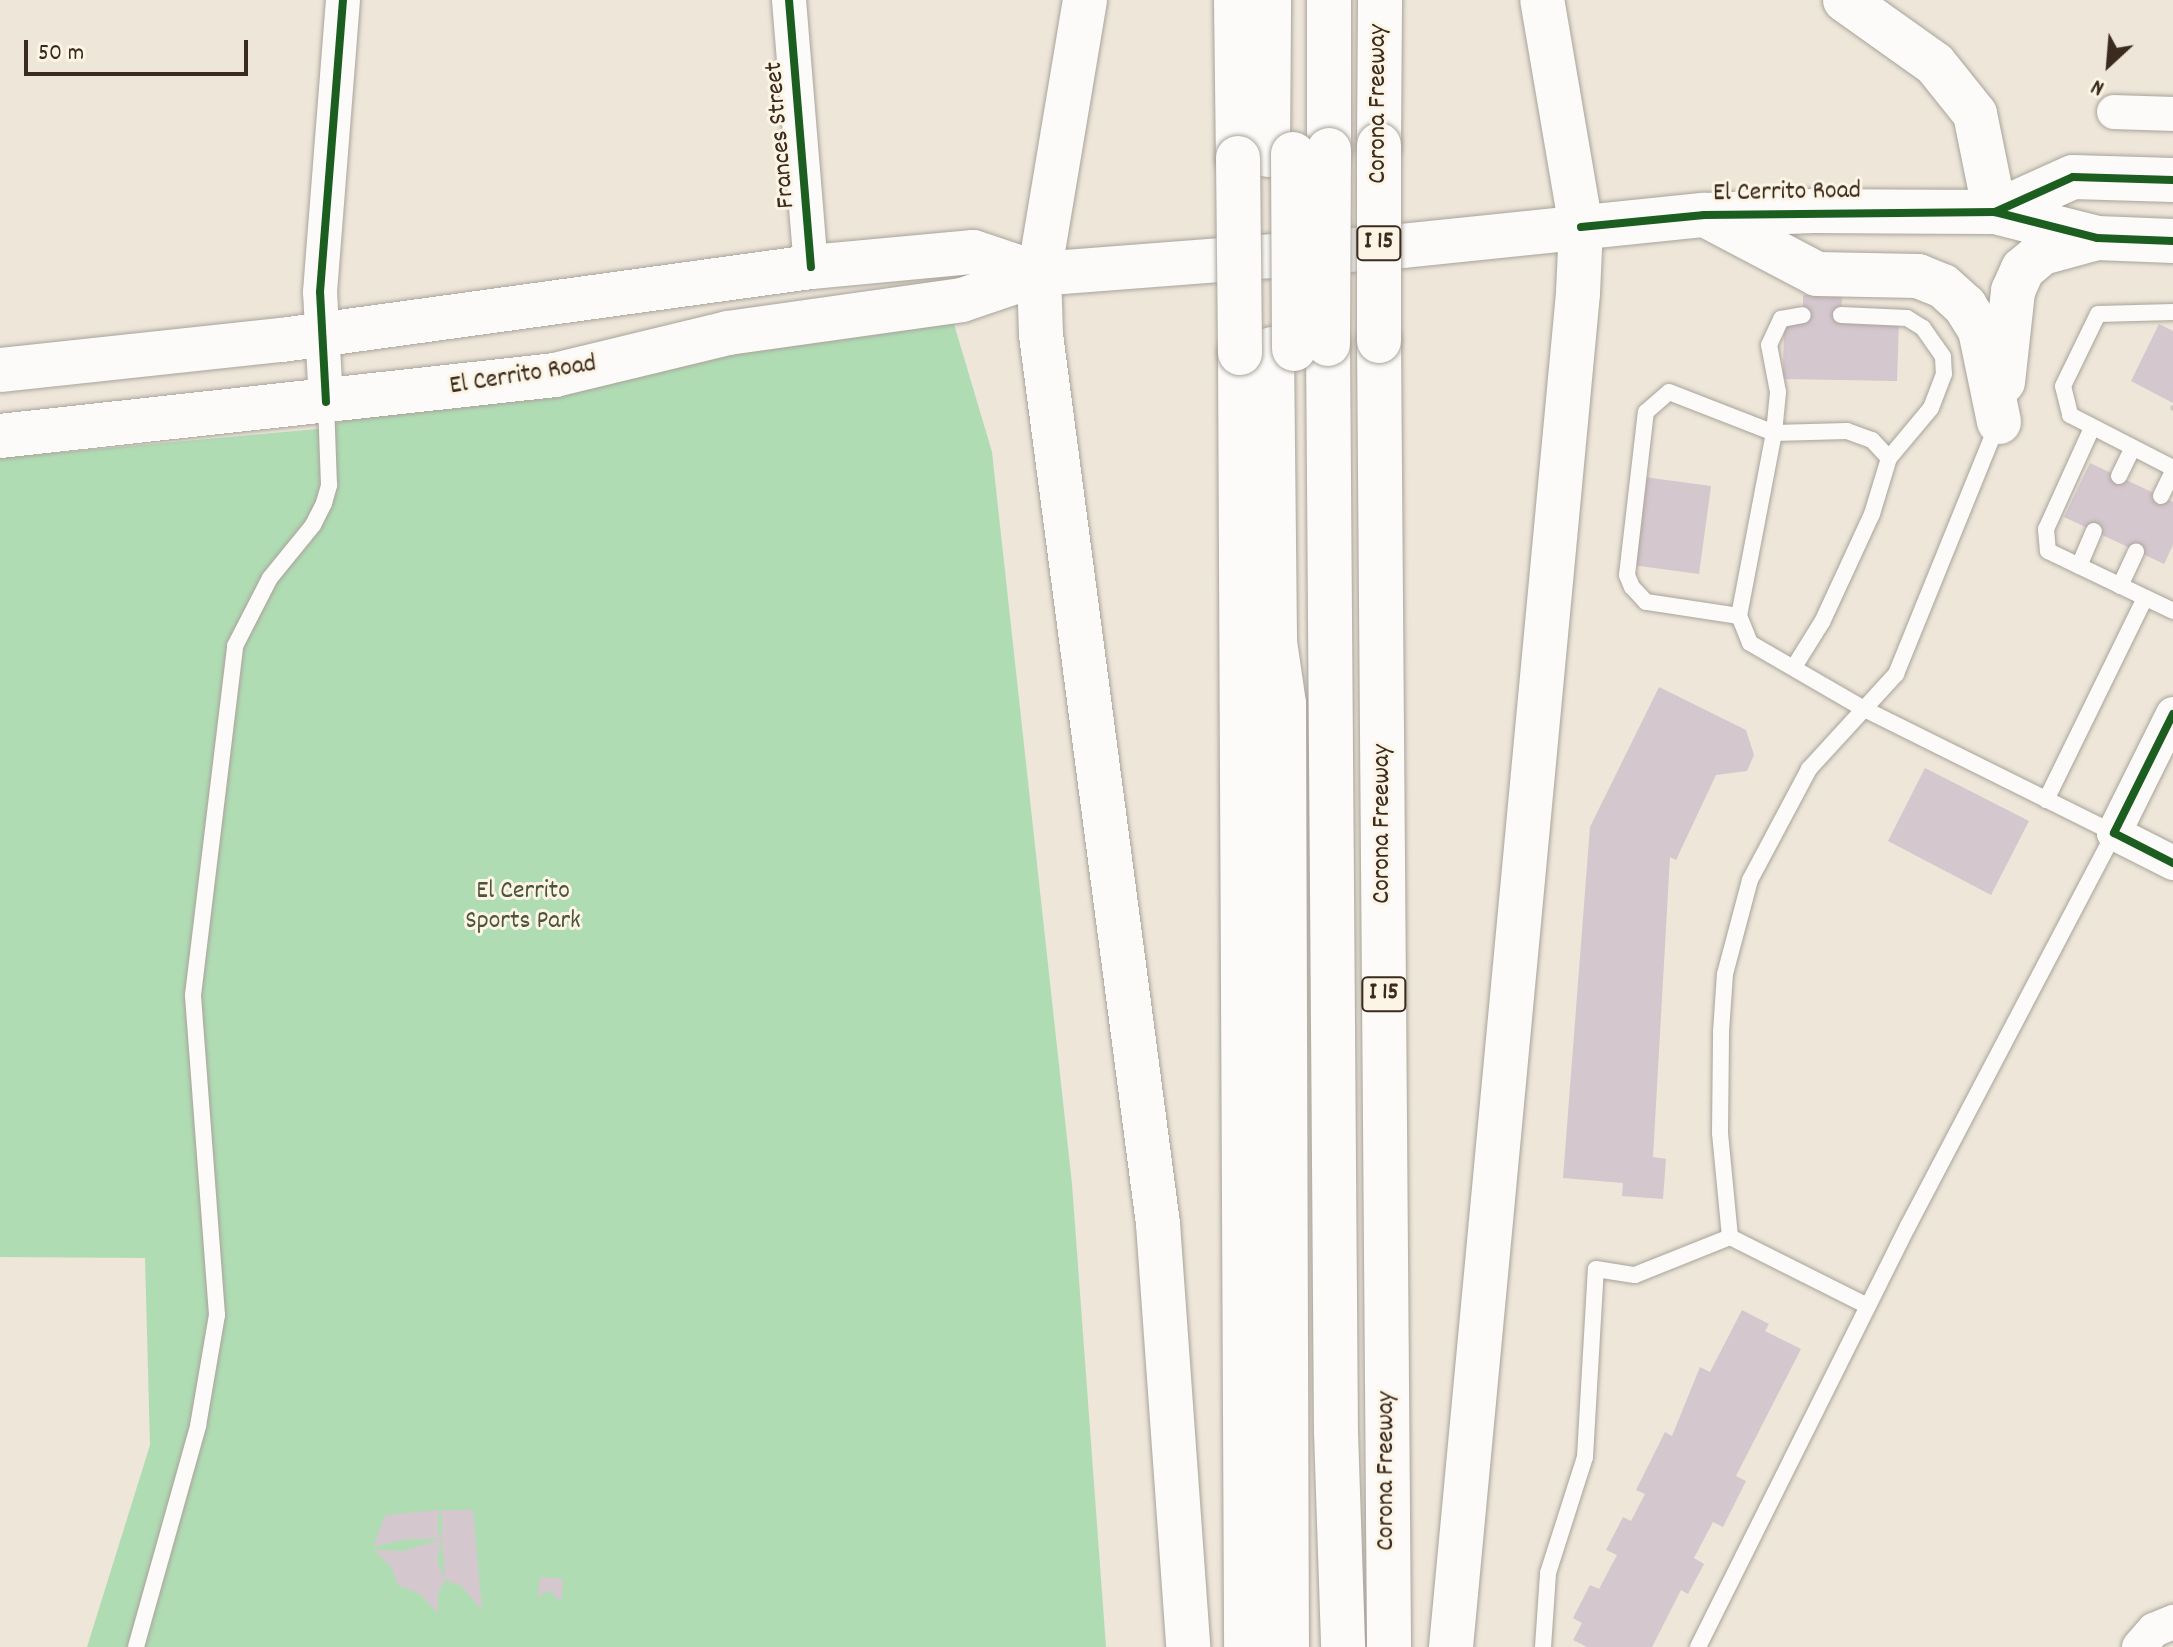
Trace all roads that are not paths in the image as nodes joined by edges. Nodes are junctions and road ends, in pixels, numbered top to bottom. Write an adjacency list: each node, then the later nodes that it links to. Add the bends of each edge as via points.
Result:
1 (343, 0): 25 (street)
2 (789, 0): 20 (street, Frances Street)
3 (1085, 0): 21 (main road)
4 (1236, 0): 13 (main road)
5 (1269, 0): 13 (main road)
6 (1293, 0): 13 (main road)
7 (1329, 0): 13 (main road)
8 (1380, 0): 51 (main road, Corona Freeway / I 15, bridge)
9 (1542, 0): 17 (main road)
10 (1845, 0): 15 (main road, via 1906,40 1955,85 1975,114)
11 (2114, 112): 12 (street)
12 (2173, 114)
13 (1282, 154): 26 (main road, bridge); 26 (main road, bridge)
14 (2173, 180): 15 (main road, via 2073,177)
15 (1995, 212): 16 (main road, El Cerrito Road); 18 (main road)
16 (1704, 215): 17 (main road, El Cerrito Road); 29 (main road, via 1817,274 1918,276 1943,286 1980,330)
17 (1581, 227): 21 (main road, El Cerrito Road); 62 (main road)
18 (2097, 238): 19 (main road); 29 (main road, via 2042,253 2023,269 2013,291)
19 (2173, 241)
20 (811, 267): 21 (main road, El Cerrito Road, via 973,252); 25 (main road, El Cerrito Road)
21 (1039, 274): 28 (main road, El Cerrito Road, via 962,300 728,333 555,375); 57 (main road, via 1041,335 1158,1224)
22 (2173, 312): 30 (lane, via 2098,314 2063,386 2070,415)
23 (1803, 315): 31 (lane, via 1781,319 1772,331 1770,360 1778,392)
24 (1841, 315): 34 (lane, via 1907,318 1935,341 1943,357 1944,374 1931,408)
25 (321, 334): 27 (main road, El Cerrito Road); 28 (street)
26 (1283, 349): 54 (main road); 58 (main road); 59 (main road, via 1292,645 1284,704)
27 (0, 370)
28 (326, 402): 32 (main road, El Cerrito Road); 56 (lane, via 329,485 324,503 270,578 235,646 193,995 217,1315 198,1426)
29 (1999, 422): 46 (lane, via 1896,674)
30 (2091, 430): 33 (lane); 40 (lane, via 2044,542 2048,551)
31 (1774, 433): 34 (lane, via 1847,431 1872,440); 44 (lane); 44 (lane, via 1678,393 1662,396 1646,412 1627,575 1632,587 1646,602)
32 (0, 436)
33 (2132, 449): 35 (lane); 36 (lane)
34 (1889, 458): 45 (lane, via 1841,582)
35 (2173, 470): 37 (lane)
36 (2119, 476)
37 (2161, 496)
38 (2094, 531): 40 (lane)
39 (2136, 551): 41 (lane)
40 (2079, 566): 41 (lane)
41 (2120, 586): 42 (lane)
42 (2145, 598): 43 (lane); 48 (lane)
43 (2173, 610)
44 (1739, 616): 45 (lane, via 1750,643)
45 (1794, 667): 46 (lane)
46 (1864, 709): 48 (lane); 52 (lane, via 1809,769 1762,847 1733,934 1720,1074)
47 (2173, 714): 49 (street)
48 (2046, 800): 49 (lane)
49 (2114, 833): 50 (street); 53 (lane)
50 (2173, 863)
51 (1383, 879): 54 (main road, via 1352,1231 1353,1461); 61 (main road, Corona Freeway / I 15)
52 (1730, 1237): 53 (lane); 63 (lane, via 1635,1275 1596,1269 1585,1457 1548,1573)
53 (1868, 1306): 64 (lane)
54 (1342, 1558): 60 (main road)
55 (2173, 1622): 65 (street, via 2154,1630)
56 (136, 1647)
57 (1188, 1647)
58 (1246, 1647)
59 (1287, 1647)
60 (1343, 1647)
61 (1389, 1647)
62 (1451, 1647)
63 (1543, 1647)
64 (1698, 1647)
65 (2139, 1647)

